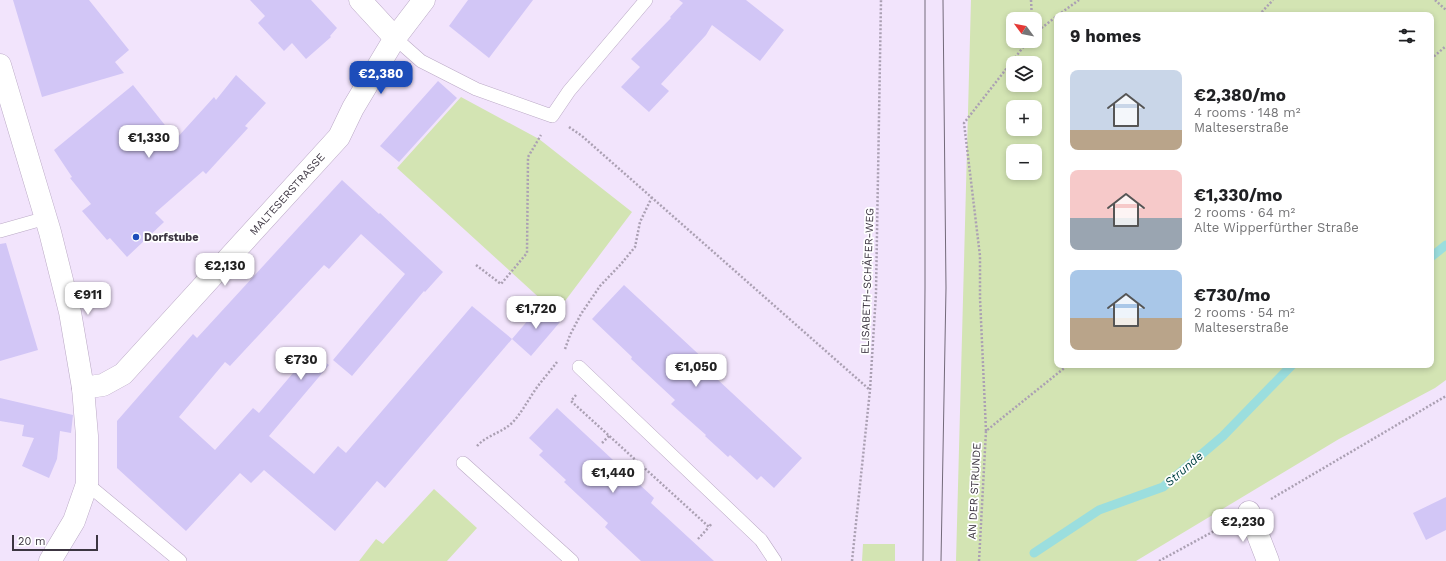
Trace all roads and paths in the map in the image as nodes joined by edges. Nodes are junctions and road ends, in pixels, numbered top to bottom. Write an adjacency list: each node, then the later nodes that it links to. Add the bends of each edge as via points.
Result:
1 (360, 0): 15 (street)
2 (424, 0): 15 (street, MALTESERSTRASSE)
3 (646, 0): 20 (lane, via 569,91)
4 (881, 0): 30 (path, ELISABETH-SCHÄFER-WEG, via 876,293)
5 (1031, 0): 10 (path)
6 (1079, 0): 11 (path)
7 (1273, 0): 12 (path)
8 (1435, 0): 9 (path)
9 (1446, 10)
10 (1032, 12)
11 (1062, 12)
12 (1262, 12)
13 (1054, 18): 14 (path)
14 (1042, 28)
15 (395, 38): 20 (lane, via 421,61 476,89); 29 (street, MALTESERSTRASSE, via 353,108 339,137 123,374 103,385)
16 (1446, 46): 18 (path)
17 (1023, 48): 34 (path, via 964,123 980,256)
18 (1434, 56)
19 (0, 65): 22 (street)
20 (552, 116): 21 (path, via 582,136); 24 (path, via 528,157 527,253 501,284)
21 (652, 197): 25 (path, via 640,222 635,247 600,286 581,314); 30 (path)
22 (46, 218): 23 (lane); 29 (street, via 70,312)
23 (0, 231)
24 (476, 265)
25 (564, 353): 26 (path); 37 (path, via 514,421 504,430 482,441)
26 (579, 367): 28 (lane)
27 (1064, 368): 34 (path, AN DER STRUNDE)
28 (591, 378): 35 (path, via 571,401); 39 (lane)
29 (83, 388): 38 (street)
30 (870, 390): 47 (path, ELISABETH-SCHÄFER-WEG)
31 (1446, 396): 32 (path)
32 (1440, 400): 33 (path); 40 (path)
33 (1446, 402)
34 (986, 431): 48 (path, AN DER STRUNDE)
35 (609, 436): 36 (path); 41 (path)
36 (602, 443)
37 (463, 463): 45 (lane)
38 (87, 484): 43 (street, via 74,521); 44 (lane)
39 (726, 506): 41 (path); 46 (lane, via 761,540)
40 (1249, 512): 49 (path); 50 (street)
41 (709, 527): 42 (path)
42 (698, 539)
43 (50, 561)
44 (180, 561)
45 (572, 561)
46 (775, 561)
47 (852, 561)
48 (979, 561)
49 (1159, 561)
50 (1268, 561)

